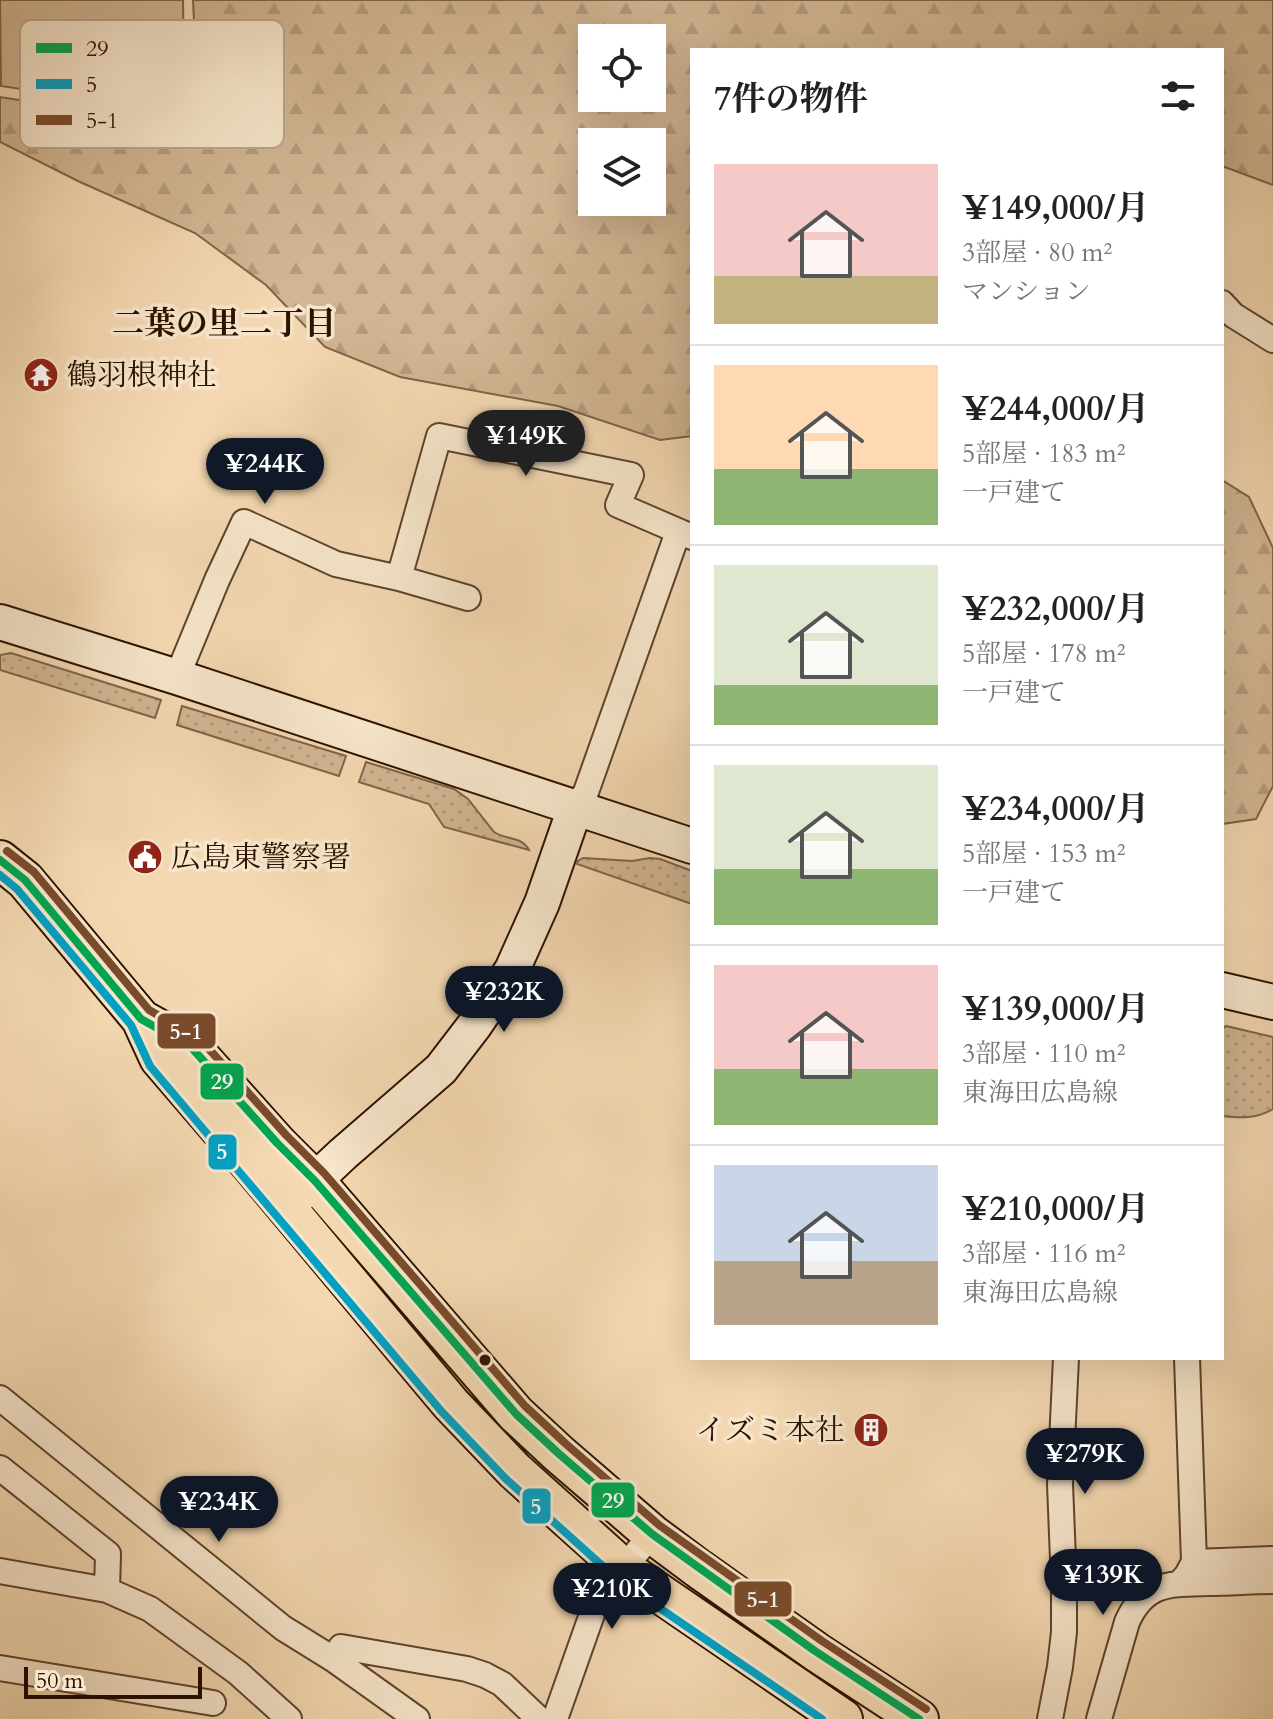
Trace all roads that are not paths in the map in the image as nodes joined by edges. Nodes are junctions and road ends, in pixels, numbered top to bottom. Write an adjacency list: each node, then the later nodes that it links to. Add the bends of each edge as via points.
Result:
1 (1224, 305): 2 (street)
2 (1273, 340)
3 (685, 535): 4 (street, via 618,505 631,475 439,436); 8 (street, via 586,792)
4 (399, 578): 5 (street); 7 (street, via 336,564 244,522)
5 (468, 598)
6 (0, 622): 7 (street)
7 (177, 677): 8 (street)
8 (575, 808): 9 (street); 14 (street, via 512,970 474,1026 441,1069)
9 (690, 845)
10 (0, 860): 13 (main road, via 25,880)
11 (1224, 990): 12 (street)
12 (1273, 1002)
13 (141, 1019): 14 (main road, via 191,1047); 15 (main road, via 159,1058)
14 (315, 1181): 15 (street); 20 (main road, via 516,1414)
15 (287, 1207): 23 (main road, via 451,1404 515,1471)
16 (1066, 1360): 38 (street, via 1060,1484 1064,1632)
17 (1187, 1360): 22 (street)
18 (0, 1398): 28 (street, via 283,1628)
19 (0, 1468): 27 (street, via 108,1554)
20 (652, 1534): 23 (street); 37 (main road)
21 (1273, 1559): 22 (street)
22 (1194, 1562): 26 (street)
23 (624, 1569): 35 (street, via 597,1600); 36 (main road)
24 (0, 1571): 27 (street)
25 (1273, 1581): 26 (street)
26 (1180, 1583): 39 (street, via 1156,1588 1133,1608)
27 (107, 1590): 30 (street, via 150,1609)
28 (333, 1659): 33 (street); 34 (street, via 341,1647 476,1672 502,1684)
29 (0, 1668): 31 (street)
30 (238, 1673): 31 (street); 32 (street)
31 (212, 1711)
32 (289, 1719)
33 (417, 1719)
34 (539, 1719)
35 (555, 1719)
36 (843, 1719)
37 (919, 1719)
38 (1050, 1719)
39 (1099, 1719)

